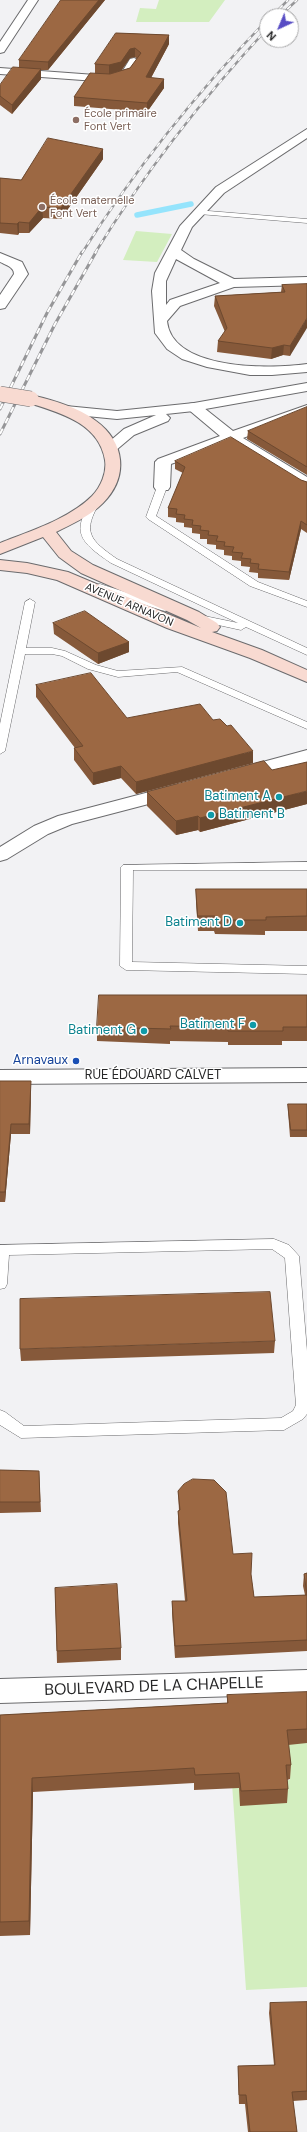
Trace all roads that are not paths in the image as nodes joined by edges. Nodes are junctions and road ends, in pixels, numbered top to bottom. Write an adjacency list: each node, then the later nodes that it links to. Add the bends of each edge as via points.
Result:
1 (33, 0): 2 (street)
2 (0, 50)
3 (134, 61): 4 (street, via 126,74 110,80)
4 (0, 71)
5 (307, 133): 6 (street, via 220,190)
6 (199, 212): 7 (lane); 8 (street, via 186,226)
7 (307, 221)
8 (174, 251): 11 (street, via 189,262); 13 (street, via 159,282)
9 (0, 257): 12 (street, via 17,265 21,274)
10 (307, 281): 11 (street)
11 (232, 284): 13 (street, via 175,303)
12 (0, 305)
13 (161, 319): 14 (street, via 162,333 176,350 197,360 229,368 268,371)
14 (307, 368)
15 (305, 389): 17 (street)
16 (0, 394): 19 (main road, bridge, via 30,399)
17 (194, 407): 19 (street, via 117,415); 20 (street); 21 (street, via 137,427)
18 (307, 409): 20 (street)
19 (66, 410): 21 (main road, via 97,428)
20 (230, 436): 22 (street); 23 (street, via 163,462)
21 (110, 448): 24 (main road, via 115,468 104,492)
22 (307, 484)
23 (162, 487): 29 (lane, via 151,517 254,584)
24 (96, 501): 25 (main road); 31 (lane, via 85,519 85,533 93,546 114,561)
25 (47, 531): 26 (main road); 30 (main road, AVENUE ARNAVON, via 64,554 88,569)
26 (1, 559): 27 (main road, AVENUE ARNAVON)
27 (62, 576): 30 (lane); 34 (main road, AVENUE ARNAVON, via 173,624)
28 (30, 602): 32 (lane)
29 (307, 604)
30 (193, 616): 31 (lane); 34 (main road, AVENUE ARNAVON)
31 (262, 631): 33 (lane)
32 (20, 651): 36 (lane, via 52,650 92,667 118,674 178,670); 37 (lane)
33 (307, 652)
34 (256, 654): 35 (main road, AVENUE ARNAVON)
35 (307, 677)
36 (307, 726)
37 (0, 751)
38 (307, 756): 39 (street)
39 (224, 778)
40 (193, 786): 41 (street, via 65,820 41,830)
41 (0, 855)
42 (307, 866): 43 (lane, via 127,867 126,966)
43 (307, 970)
44 (307, 1075): 45 (street, RUE ÉDOUARD CALVET)
45 (0, 1077)
46 (1, 1250): 47 (lane); 48 (lane, via 274,1244 284,1249 292,1256 304,1406 298,1415 284,1424 21,1432)
47 (0, 1284)
48 (0, 1416)
49 (307, 1682): 50 (street, BOULEVARD DE LA CHAPELLE)
50 (0, 1691)

